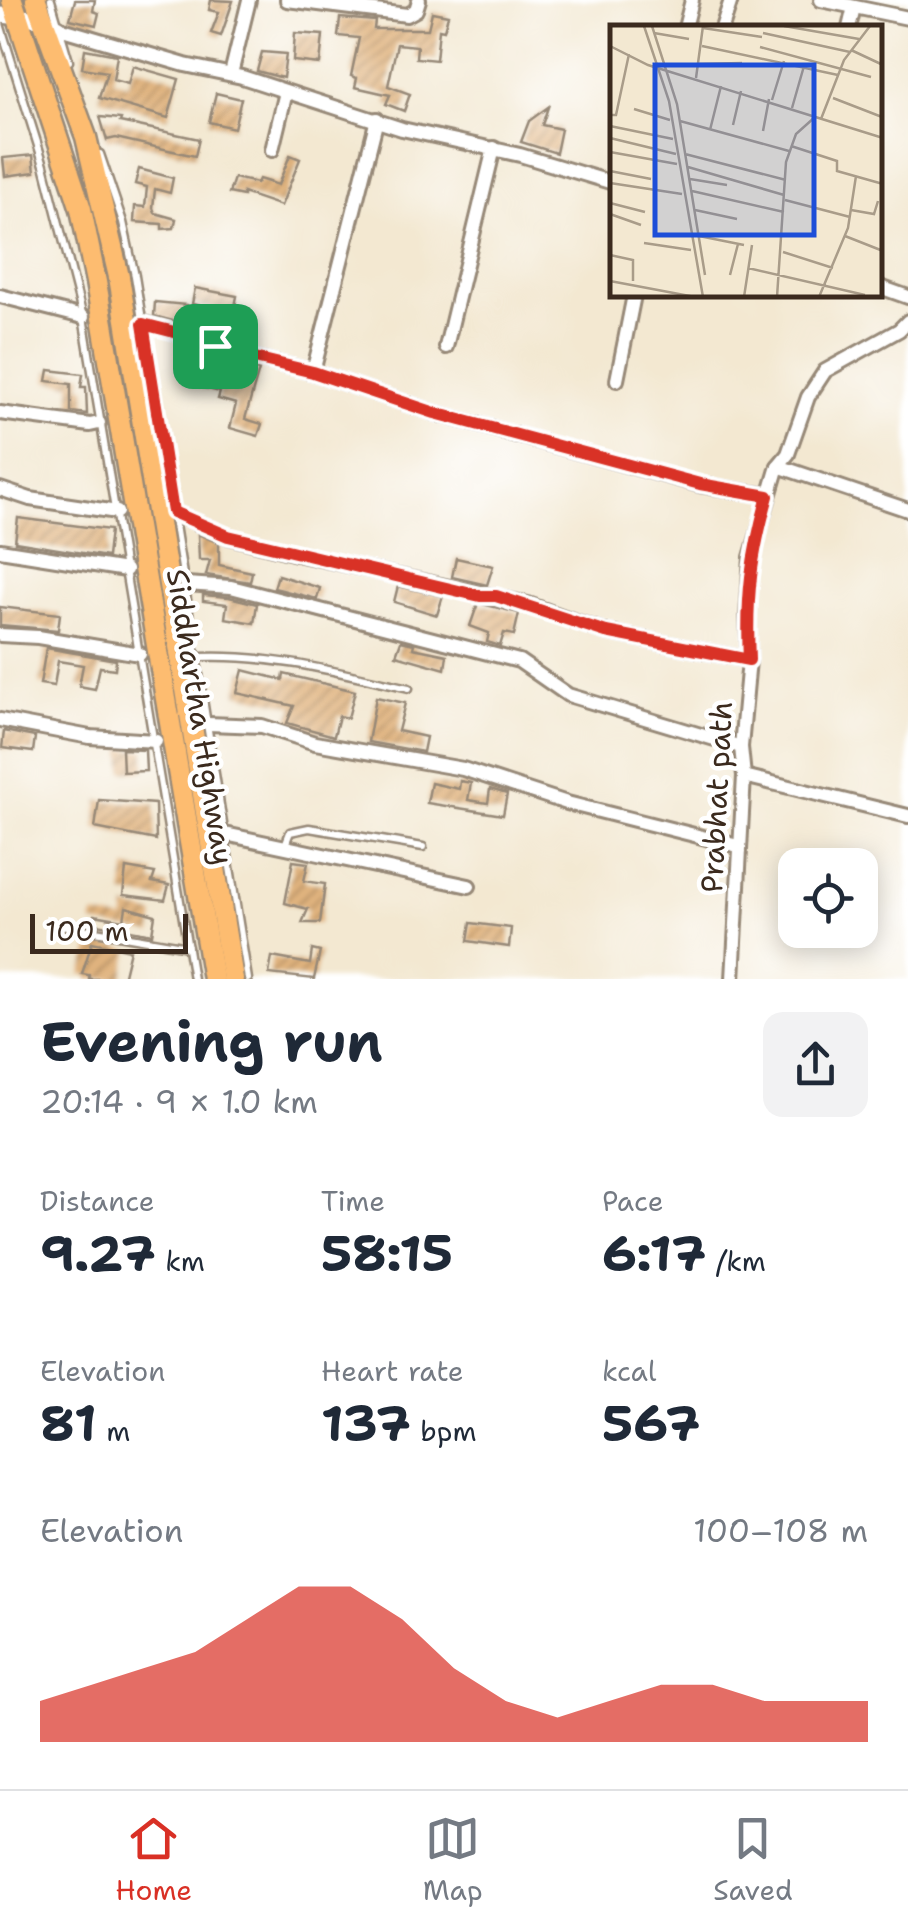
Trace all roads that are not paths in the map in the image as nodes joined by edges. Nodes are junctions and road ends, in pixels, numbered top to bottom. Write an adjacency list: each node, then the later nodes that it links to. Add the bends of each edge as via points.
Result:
1 (250, 0): 14 (street)
2 (287, 0): 3 (street, via 407,15)
3 (419, 0)
4 (692, 0): 11 (street)
5 (731, 0): 12 (street)
6 (820, 0): 7 (street)
7 (854, 7): 10 (street); 13 (street)
8 (47, 12): 9 (street); 14 (street, via 185,65); 26 (lane, via 123,222); 61 (highway, Siddhartha Highway, via 119,277)
9 (7, 14): 24 (lane); 60 (highway, Siddhartha Highway, via 80,209 92,264)
10 (908, 18)
11 (686, 25)
12 (723, 25)
13 (849, 25)
14 (231, 74): 15 (street)
15 (286, 92): 16 (street); 18 (street)
16 (377, 119): 17 (street); 28 (street)
17 (494, 148): 19 (street); 27 (street)
18 (272, 150)
19 (610, 181)
20 (883, 288): 22 (street)
21 (0, 296): 24 (street)
22 (908, 297)
23 (633, 298): 29 (street)
24 (84, 317): 31 (lane)
25 (908, 321): 32 (street, Prabhat path, via 825,372)
26 (143, 324): 28 (street); 37 (lane)
27 (446, 348)
28 (313, 372): 34 (street, via 530,439)
29 (617, 380)
30 (0, 414): 31 (street)
31 (99, 423): 36 (lane)
32 (778, 466): 34 (street, Prabhat path); 35 (street)
33 (0, 489): 36 (street)
34 (768, 496): 44 (street, Prabhat path, via 751,557)
35 (908, 510)
36 (117, 512): 39 (lane)
37 (173, 512): 40 (lane); 44 (street, via 228,536 297,554 512,600 606,632)
38 (0, 550): 39 (street)
39 (126, 570): 42 (lane)
40 (186, 584): 43 (lane); 49 (street, via 232,587 520,661 568,695)
41 (0, 635): 42 (street)
42 (140, 654): 48 (lane)
43 (198, 657): 45 (lane, via 293,661); 47 (lane)
44 (749, 660): 49 (street, Prabhat path)
45 (408, 688)
46 (0, 720): 48 (street)
47 (208, 724): 52 (lane); 54 (street, via 262,726 315,743 463,769)
48 (156, 741): 58 (lane)
49 (741, 747): 50 (street, Prabhat path)
50 (744, 776): 51 (street); 54 (street, Prabhat path)
51 (908, 816)
52 (225, 834): 53 (street); 62 (lane)
53 (285, 846): 55 (lane, via 290,832 309,828); 56 (street)
54 (738, 846): 63 (street, Prabhat path)
55 (423, 847)
56 (469, 886)
57 (50, 923): 58 (lane)
58 (188, 947): 59 (lane)
59 (193, 979)
60 (214, 979)
61 (233, 979)
62 (248, 979)
63 (733, 979)

